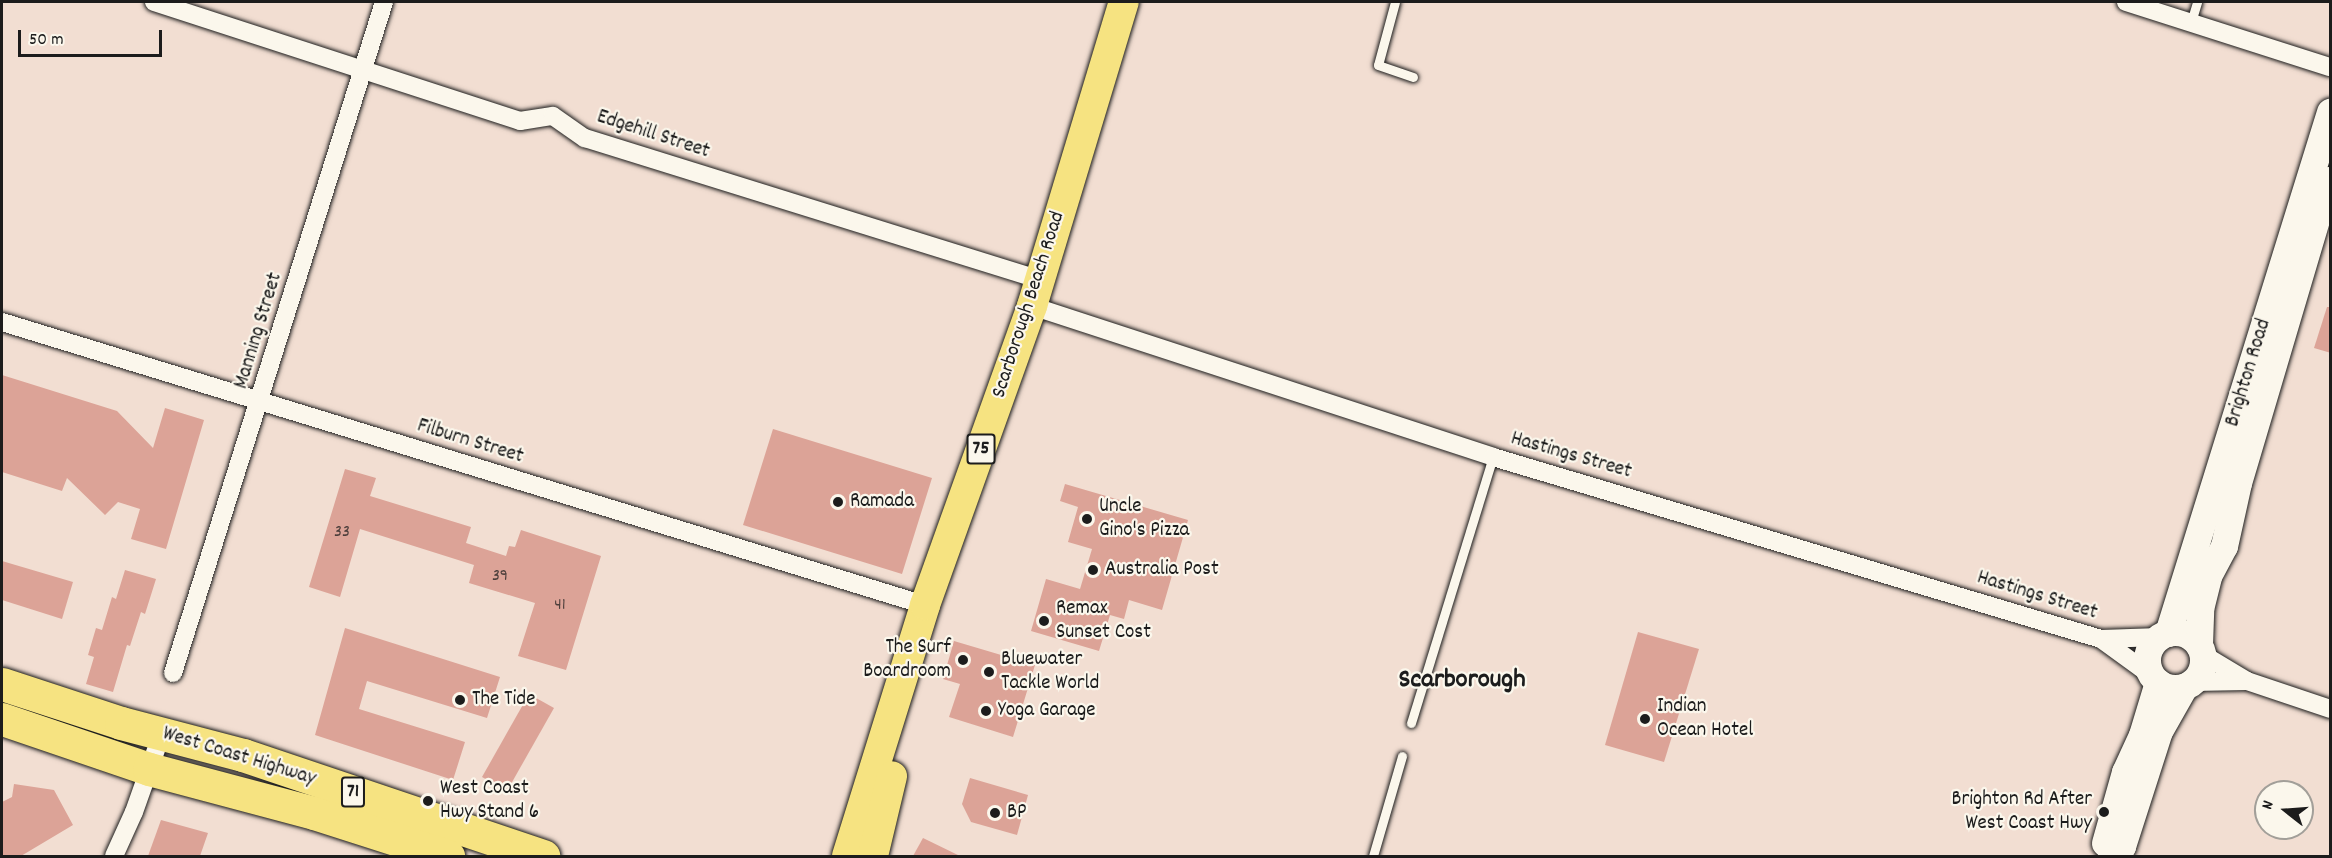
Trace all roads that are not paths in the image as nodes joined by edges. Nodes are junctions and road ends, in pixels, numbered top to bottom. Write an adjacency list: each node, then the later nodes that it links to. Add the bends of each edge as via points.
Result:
1 (154, 2): 7 (street, Edgehill Street)
2 (384, 2): 10 (street, Manning Street)
3 (1124, 2): 14 (main road, Scarborough Beach Road / 75)
4 (1395, 2): 11 (lane, via 1378,65)
5 (2127, 2): 8 (street)
6 (2197, 2): 8 (lane)
7 (187, 6): 10 (street, Edgehill Street)
8 (2191, 22): 9 (street)
9 (2331, 67)
10 (364, 69): 14 (street, Edgehill Street, via 520,121 553,116 585,138); 16 (street, Manning Street)
11 (1413, 77)
12 (2331, 112): 19 (street, Brighton Road)
13 (2331, 173): 21 (street, Brighton Road, via 2238,483 2224,546 2208,576 2200,609)
14 (1036, 293): 17 (street, Hastings Street); 18 (main road, Scarborough Beach Road / 75)
15 (2, 322): 16 (street, Filburn Street)
16 (260, 401): 18 (street, Filburn Street); 22 (street, Manning Street)
17 (1493, 457): 20 (street, Hastings Street); 28 (lane)
18 (925, 605): 35 (main road, Scarborough Beach Road / 75); 36 (main road, Scarborough Beach Road / 75)
19 (2164, 635): 20 (street, Hastings Street); 21 (street, via 2184,634); 24 (street, via 2148,659)
20 (2101, 639): 24 (street, Hastings Street)
21 (2201, 650): 23 (street); 24 (street, via 2202,670)
22 (173, 673)
23 (2247, 681): 24 (street); 26 (street)
24 (2171, 682): 38 (street, via 2122,846)
25 (2, 684): 29 (highway, West Coast Highway / 71)
26 (2331, 709)
27 (2, 719): 31 (highway, West Coast Highway / 71)
28 (1411, 723)
29 (162, 733): 31 (street); 34 (highway, West Coast Highway / 71, via 243,755)
30 (1402, 756): 37 (lane)
31 (149, 770): 32 (street); 33 (highway, West Coast Highway / 71, via 314,813)
32 (114, 856)
33 (448, 856)
34 (543, 856)
35 (847, 856)
36 (873, 856)
37 (1373, 856)
38 (2109, 856)

